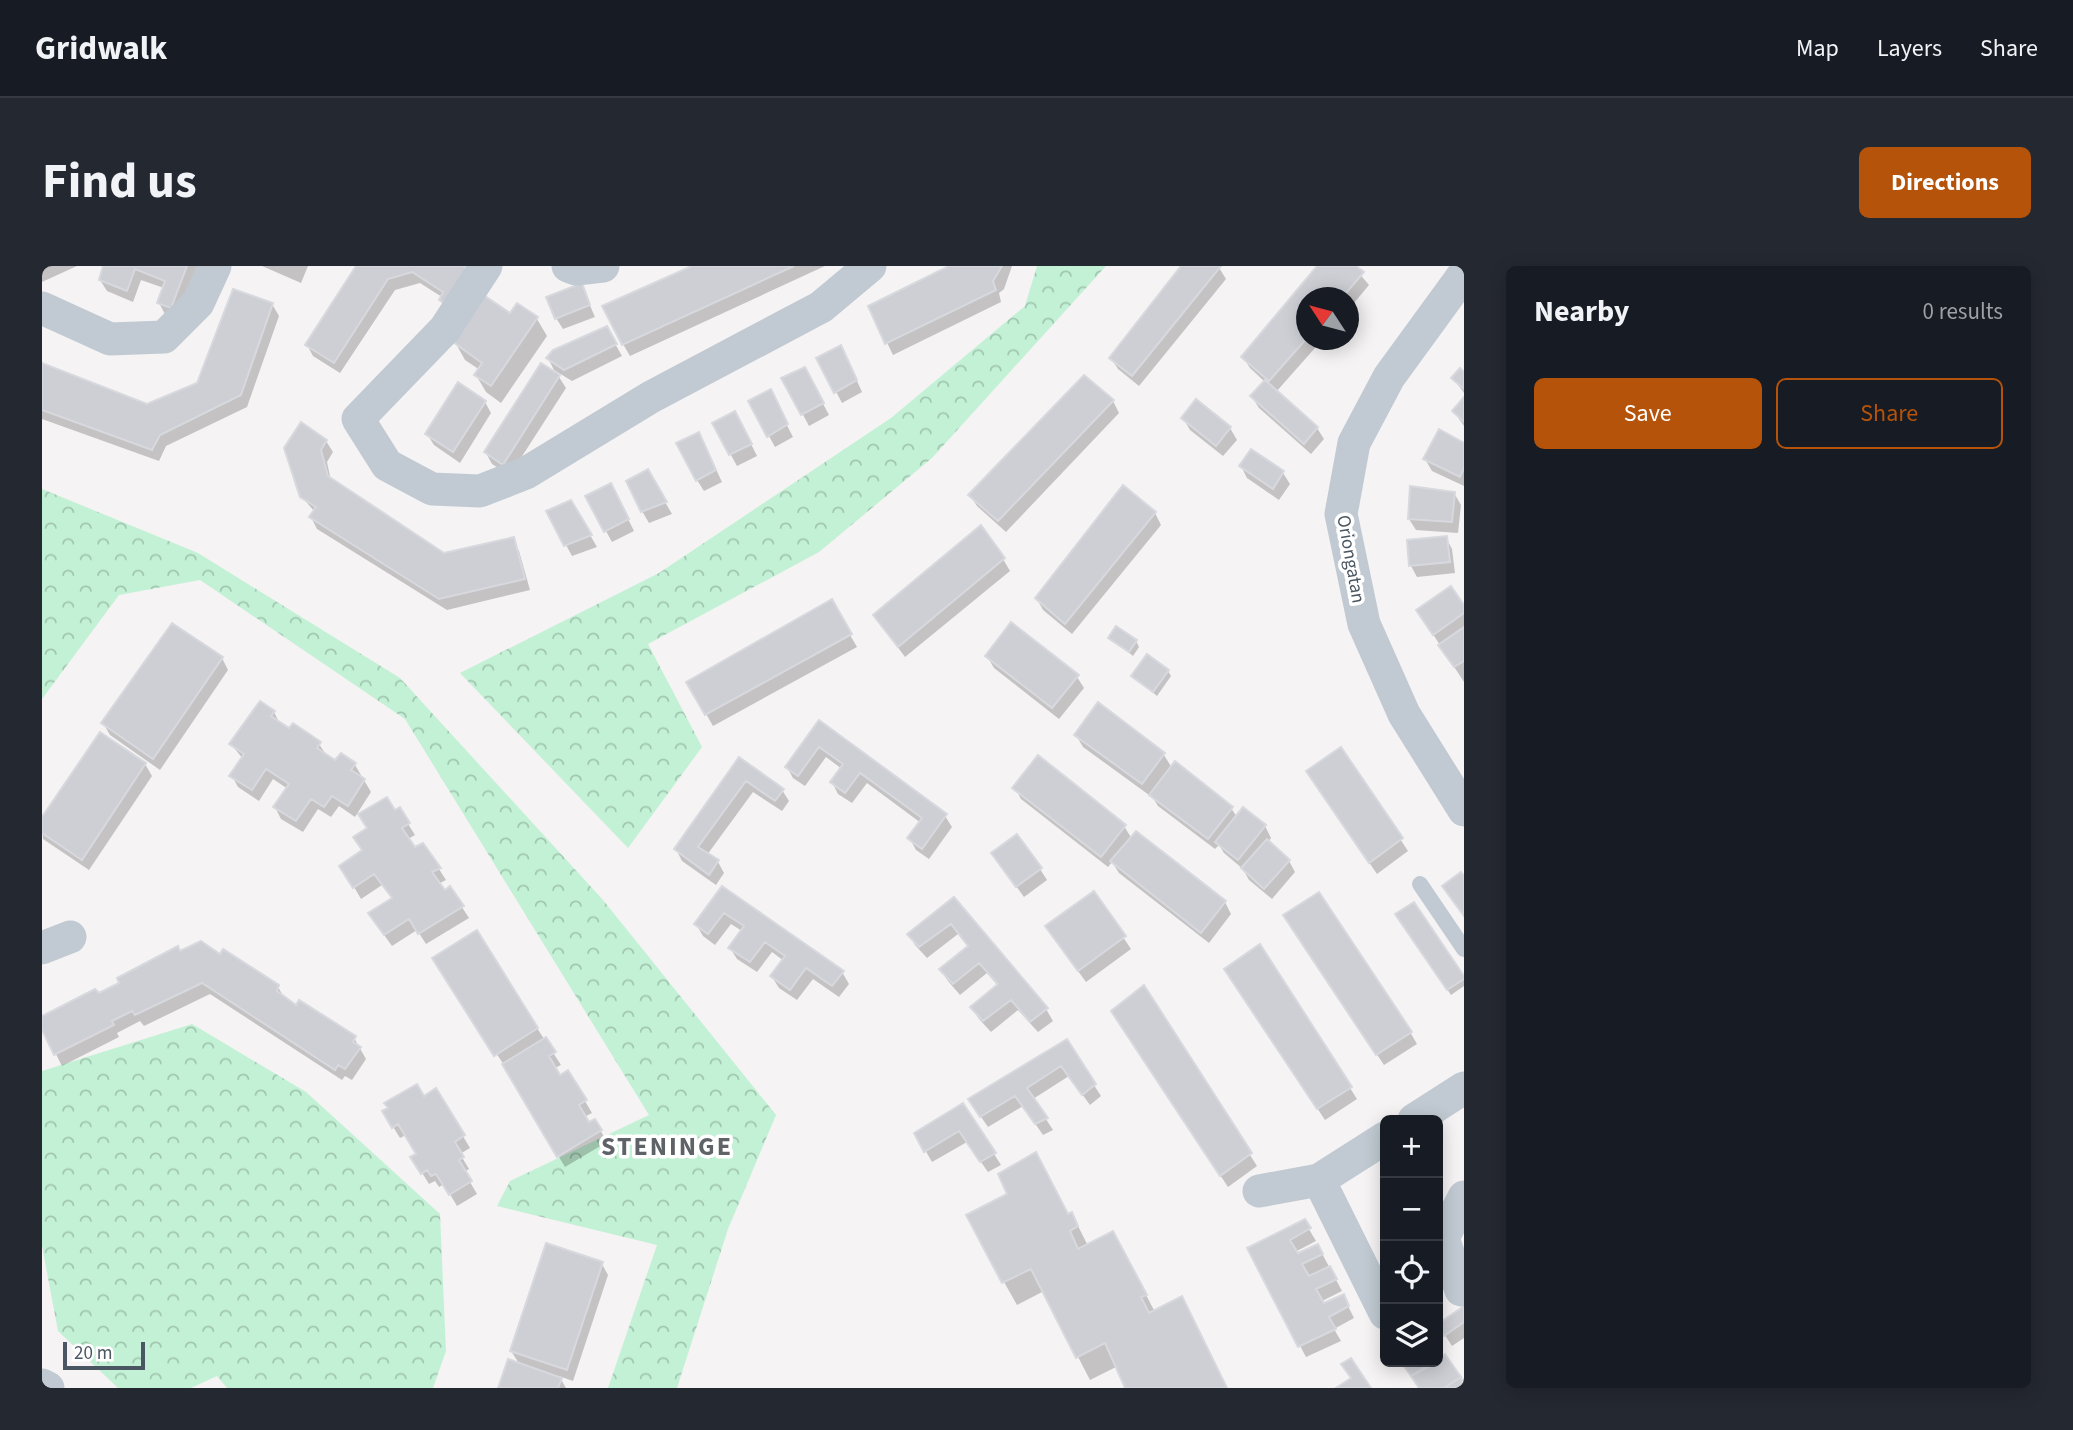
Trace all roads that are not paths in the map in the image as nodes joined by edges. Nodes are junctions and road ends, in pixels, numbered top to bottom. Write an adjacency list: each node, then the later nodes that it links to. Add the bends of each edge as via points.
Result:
1 (215, 266): 7 (street, via 198,303 164,337 110,339)
2 (486, 266): 5 (street, via 445,328 358,419 387,465 432,489 480,491 526,473 651,397 821,307)
3 (568, 266): 4 (street)
4 (603, 266)
5 (870, 266)
6 (1464, 275): 8 (street, Oriongatan, via 1389,377 1354,443 1341,514 1364,624 1404,714)
7 (42, 308)
8 (1464, 810)
9 (1420, 884): 10 (lane)
10 (1464, 949)
11 (1464, 1088): 12 (street)
12 (1422, 1115)
13 (1380, 1141): 14 (street)
14 (1319, 1180): 15 (street); 18 (street)
15 (1259, 1191)
16 (1464, 1196): 17 (street, via 1443,1238)
17 (1461, 1290)
18 (1381, 1304)
19 (42, 1385): 20 (street)
20 (48, 1388)

